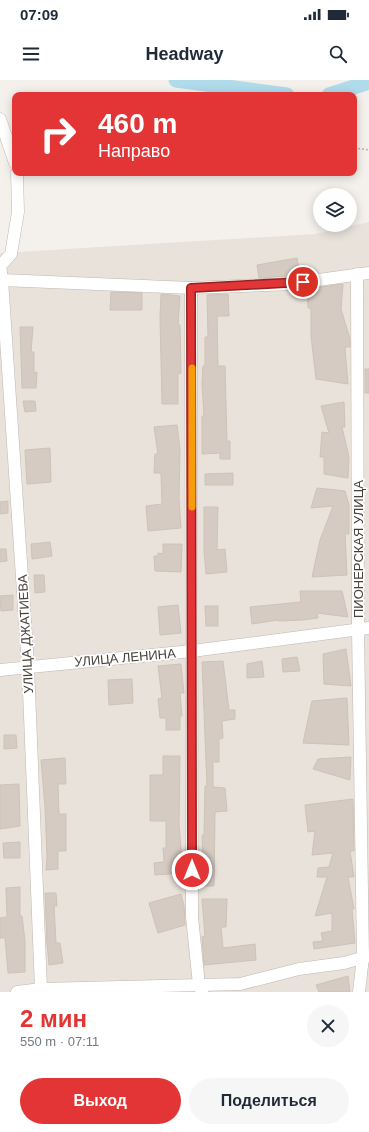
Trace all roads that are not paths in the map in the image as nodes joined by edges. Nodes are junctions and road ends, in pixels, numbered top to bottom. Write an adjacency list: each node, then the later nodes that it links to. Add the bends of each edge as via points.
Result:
1 (0, 119): 2 (street)
2 (12, 154)
3 (17, 176): 4 (street, via 18,212 11,254)
4 (0, 265): 6 (street, УЛИЦА ДЖАТИЕВА)
5 (363, 274): 7 (street, via 290,284); 8 (street, ПИОНЕРСКАЯ УЛИЦА)
6 (2, 280): 7 (street); 10 (street, УЛИЦА ДЖАТИЕВА)
7 (191, 288): 9 (street)
8 (363, 629): 9 (street, УЛИЦА ЛЕНИНА); 12 (street, ПИОНЕРСКАЯ УЛИЦА)
9 (192, 651): 10 (street, УЛИЦА ЛЕНИНА); 13 (street, via 192,917)
10 (28, 666): 11 (street, УЛИЦА ЛЕНИНА); 14 (street, УЛИЦА ДЖАТИЕВА)
11 (0, 670)
12 (366, 956): 13 (street, via 344,963 299,969 240,984); 16 (street, ПИОНЕРСКАЯ УЛИЦА)
13 (200, 989): 14 (street)
14 (40, 990): 15 (street)
15 (17, 992)
16 (358, 992)

